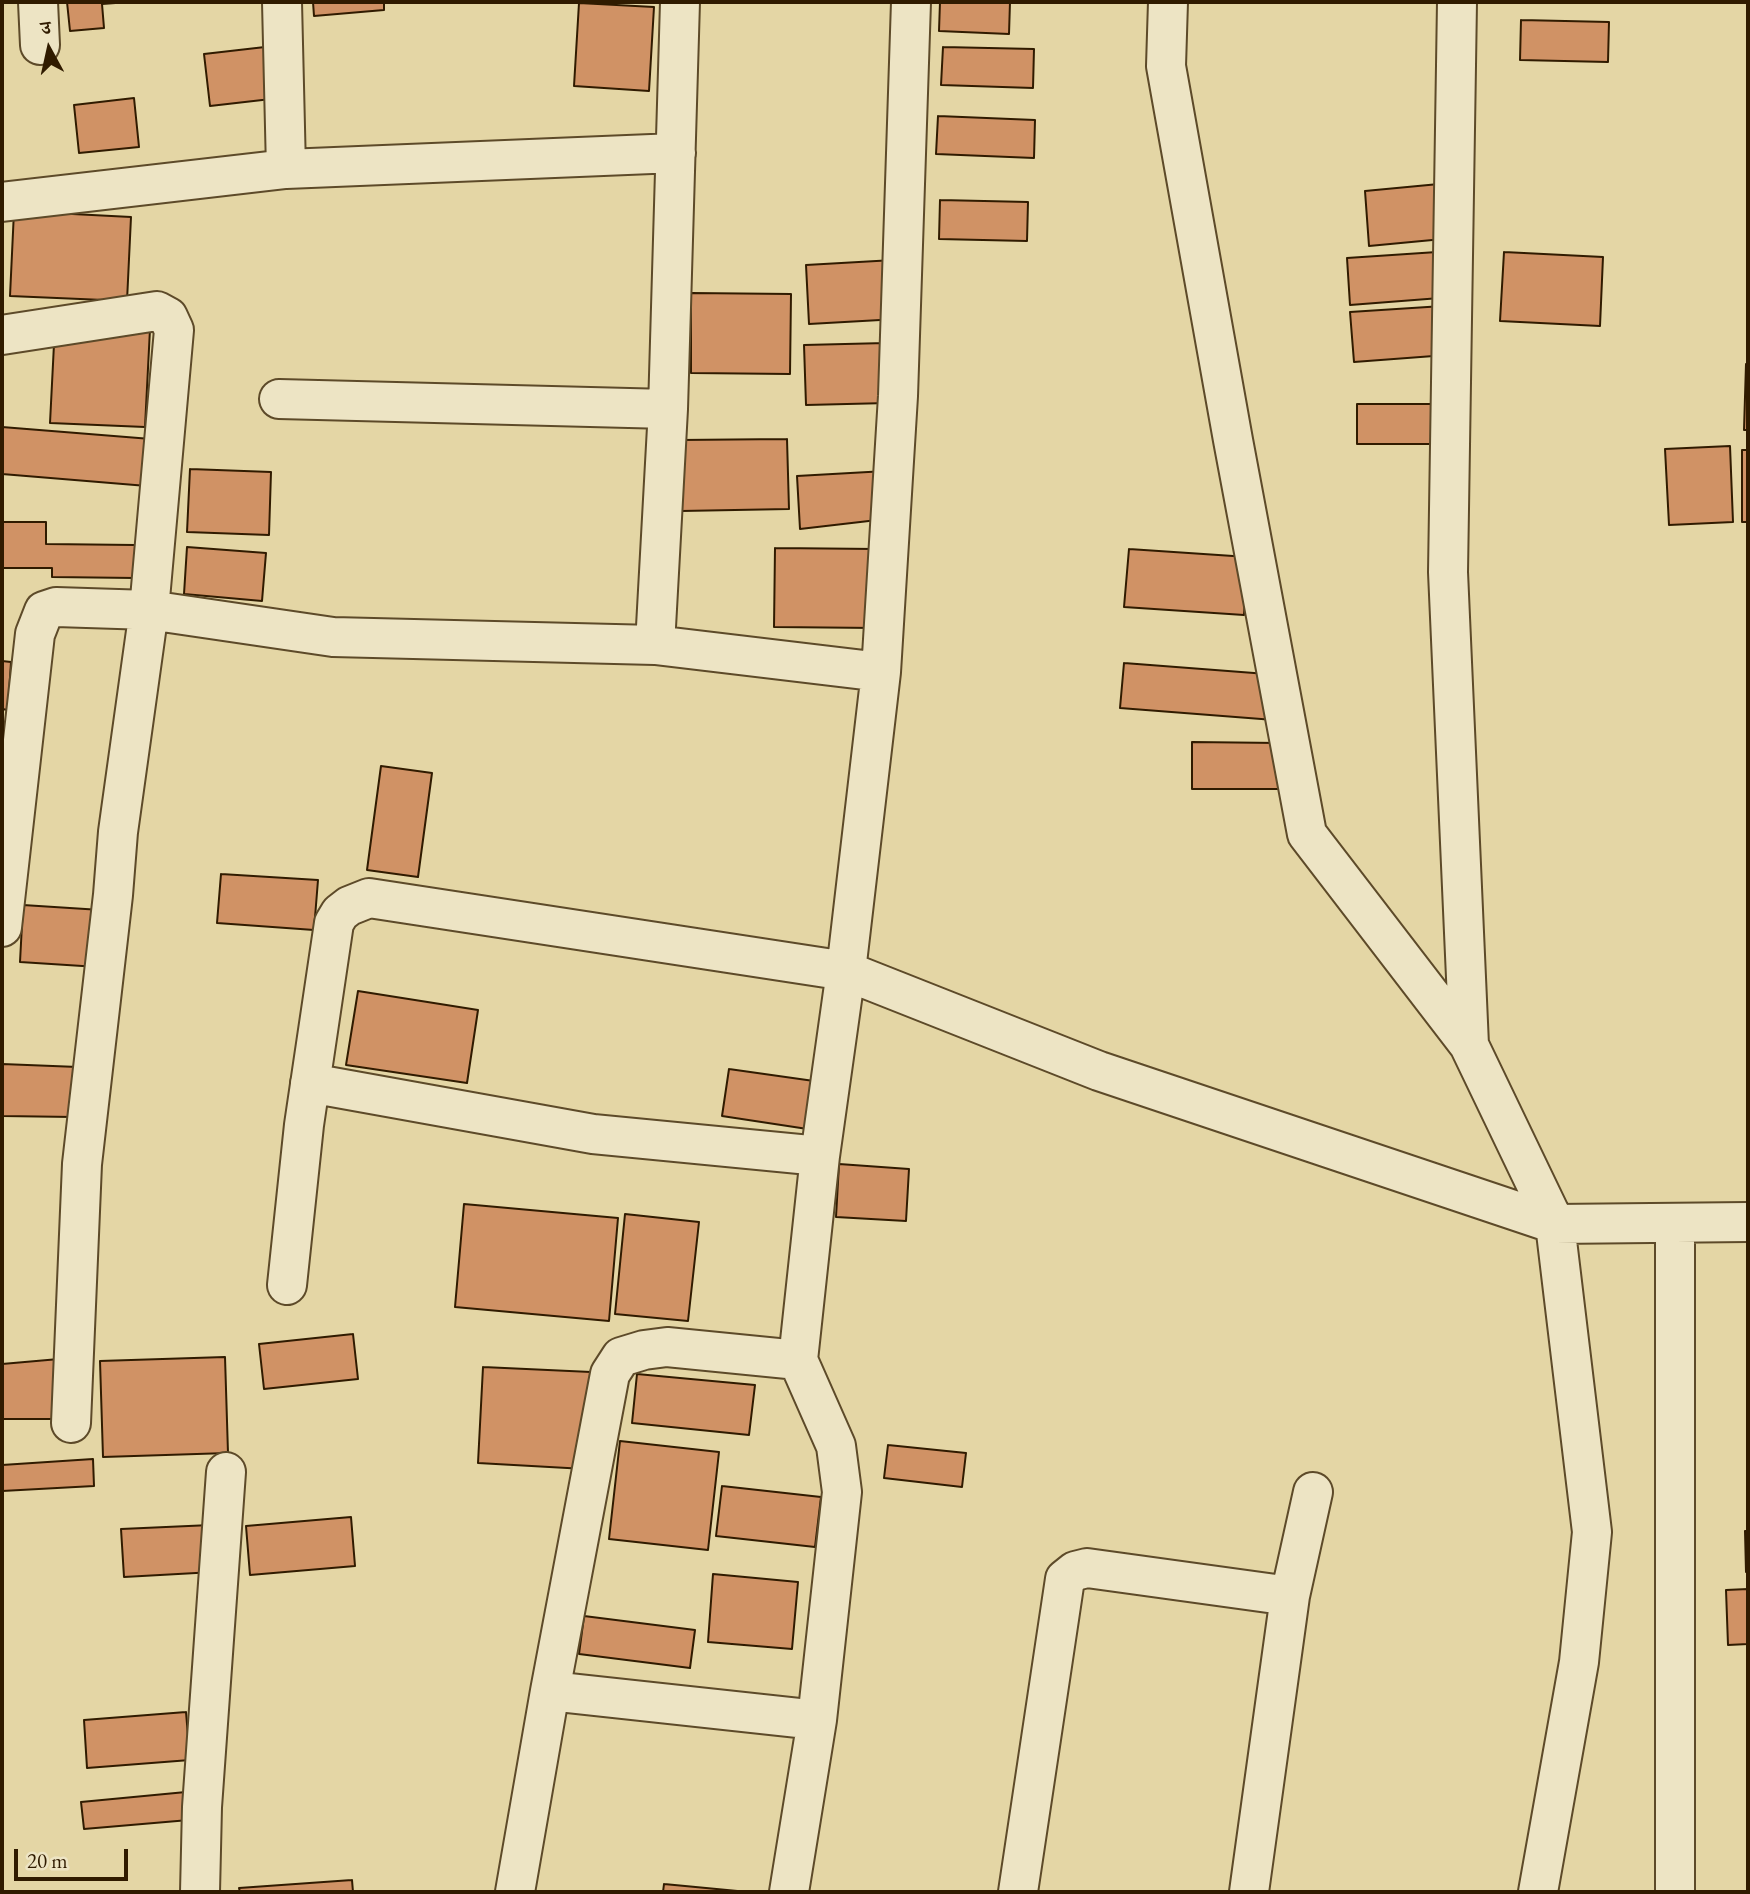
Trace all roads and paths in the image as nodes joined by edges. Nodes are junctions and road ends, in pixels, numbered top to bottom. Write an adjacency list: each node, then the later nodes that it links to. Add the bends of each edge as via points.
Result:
1 (38, 2): 7 (street)
2 (282, 2): 9 (street)
3 (680, 2): 8 (street)
4 (911, 2): 16 (street, via 898,396)
5 (1168, 2): 19 (street, via 1166,66 1307,834)
6 (1457, 2): 19 (street, via 1448,572)
7 (40, 45)
8 (676, 153): 9 (street); 13 (street)
9 (286, 169): 10 (street)
10 (2, 202)
11 (2, 335): 14 (street, via 157,311 169,317 174,330)
12 (279, 399): 13 (street)
13 (668, 410): 15 (street)
14 (149, 610): 15 (street, via 333,637); 17 (street, via 56,607 44,611 38,621); 27 (street, via 118,832 82,1164)
15 (655, 645): 16 (street)
16 (881, 672): 18 (street)
17 (2, 927)
18 (846, 971): 20 (street, via 369,898 349,906 334,923); 21 (street); 24 (street, via 1099,1071)
19 (1469, 1045): 24 (street)
20 (310, 1083): 21 (street, via 593,1134); 25 (street)
21 (820, 1156): 26 (street)
22 (1748, 1222): 23 (street)
23 (1675, 1223): 24 (street); 39 (street)
24 (1555, 1224): 38 (street, via 1592,1532 1578,1662)
25 (288, 1285)
26 (798, 1360): 31 (street, via 667,1347 621,1357 610,1374); 32 (street, via 836,1446 842,1492)
27 (71, 1423)
28 (226, 1472): 33 (street)
29 (1313, 1492): 30 (street)
30 (1290, 1596): 36 (street, via 1087,1568 1065,1579); 37 (street)
31 (550, 1691): 32 (street); 34 (street)
32 (817, 1720): 35 (street)
33 (200, 1892)
34 (515, 1892)
35 (789, 1892)
36 (1018, 1892)
37 (1249, 1892)
38 (1538, 1892)
39 (1675, 1892)

